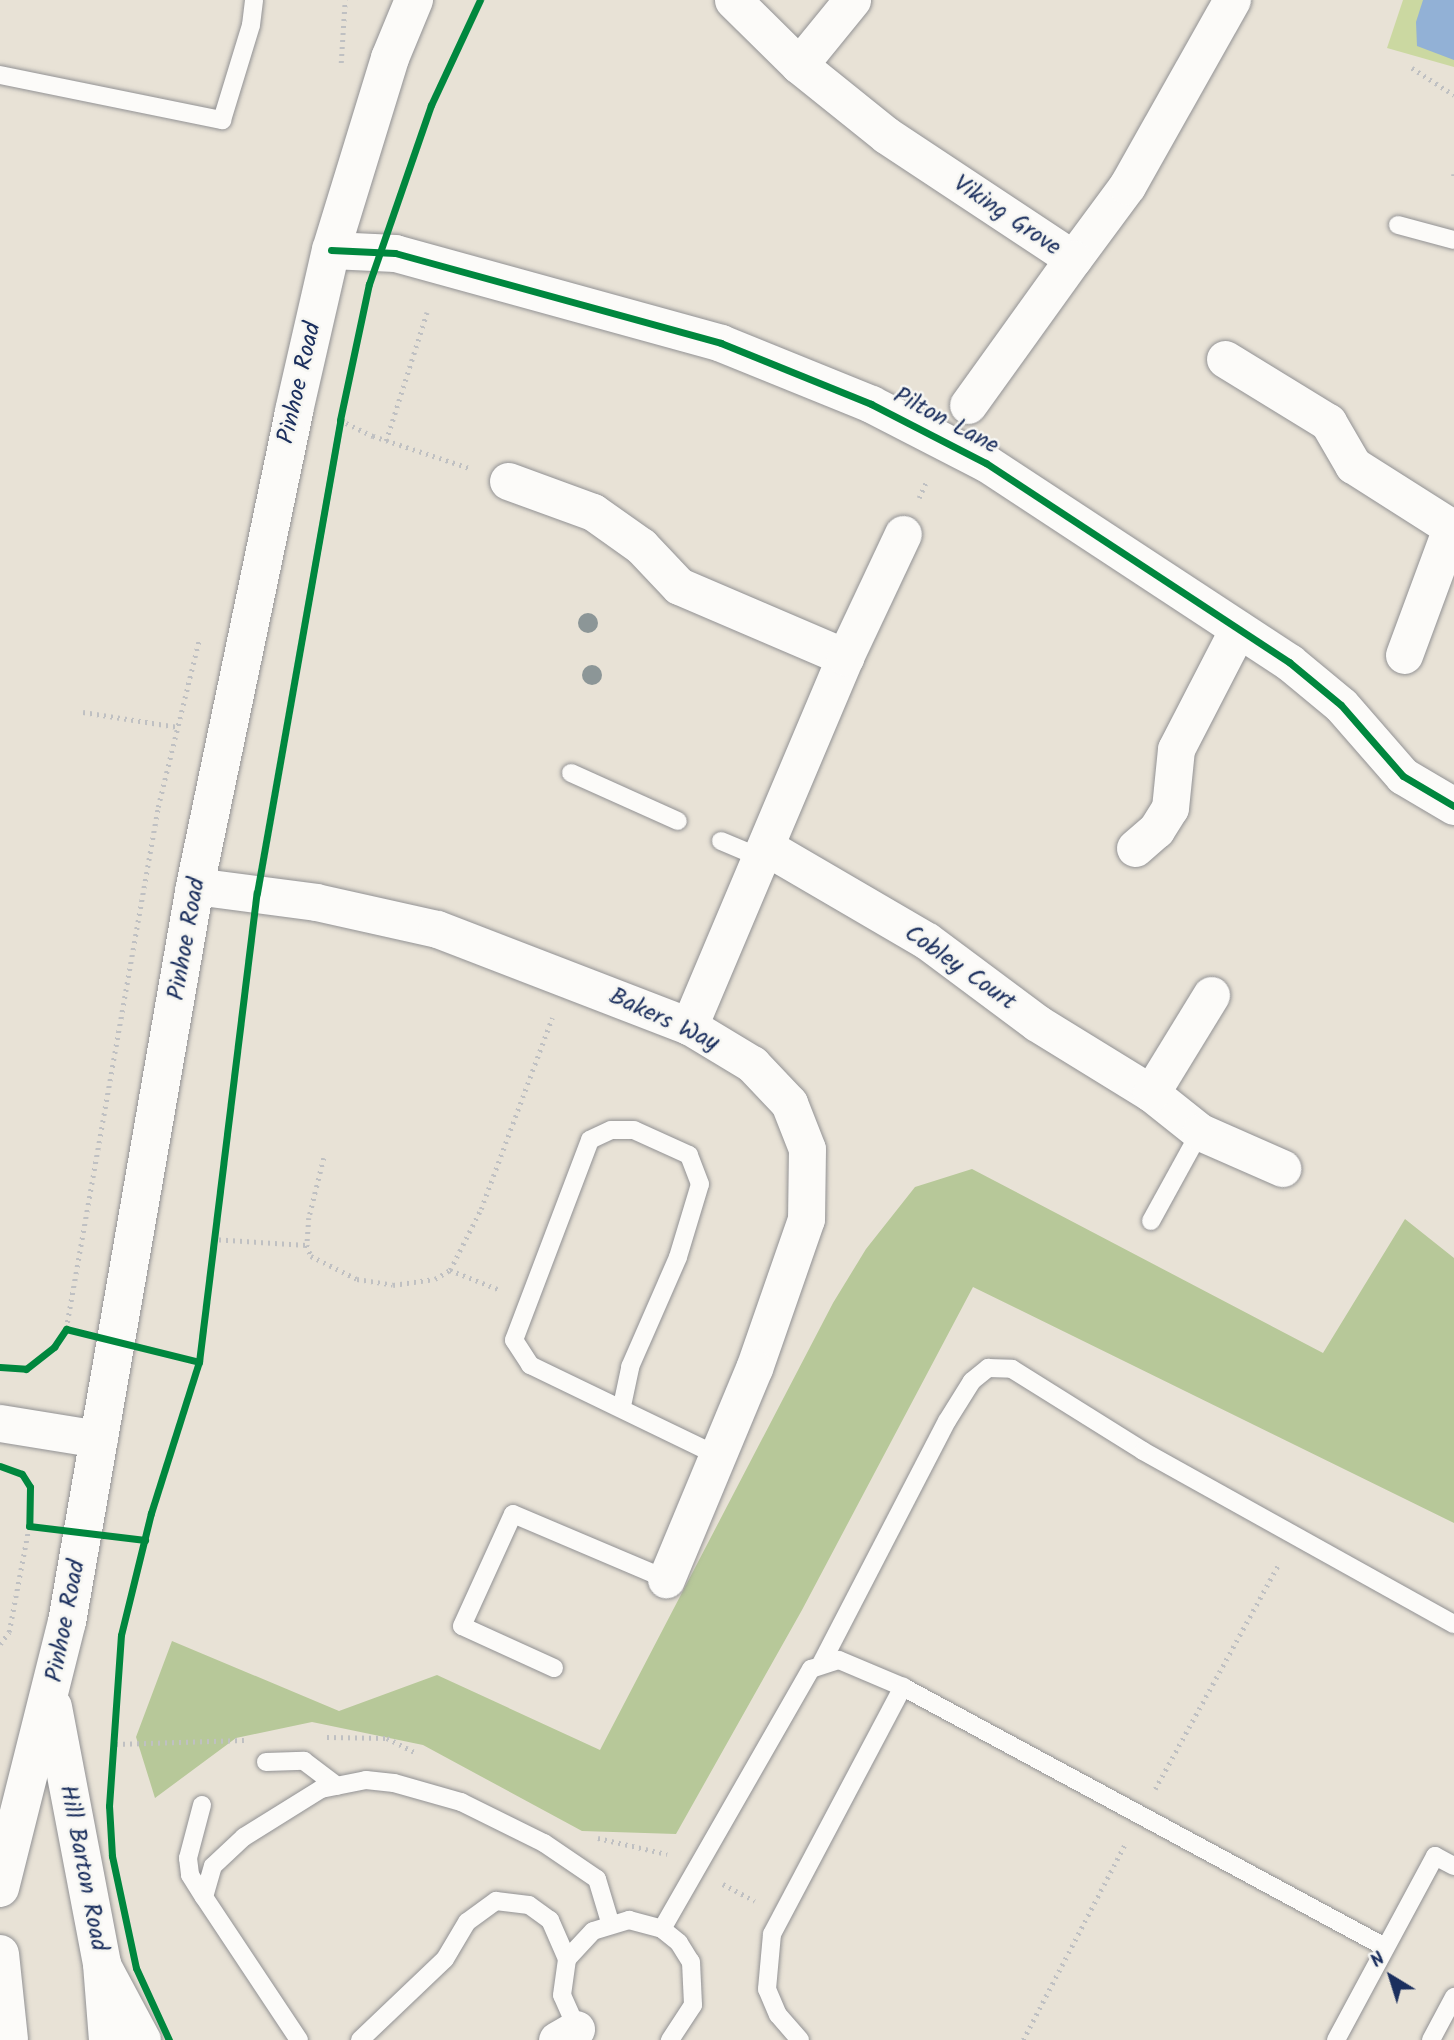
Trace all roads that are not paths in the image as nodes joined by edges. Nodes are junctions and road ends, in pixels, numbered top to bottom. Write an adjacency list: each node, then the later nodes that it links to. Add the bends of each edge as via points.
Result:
1 (254, 0): 7 (lane, via 251,25 222,120)
2 (414, 0): 10 (main road, Pinhoe Road, via 390,58)
3 (733, 0): 6 (street, Viking Grove)
4 (852, 0): 6 (street)
5 (1232, 0): 11 (street, Viking Grove, via 1127,186)
6 (799, 65): 11 (street, Viking Grove, via 886,135)
7 (0, 75)
8 (1398, 225): 9 (lane)
9 (1454, 240)
10 (331, 250): 17 (street, Pilton Lane, via 395,253 721,343 871,404 945,441); 26 (main road, Pinhoe Road)
11 (1073, 259): 13 (street)
12 (1225, 359): 15 (street, via 1328,422 1353,465)
13 (968, 405)
14 (508, 481): 19 (street, via 593,512 641,546 679,586)
15 (1453, 529): 18 (street)
16 (903, 534): 19 (street)
17 (1238, 629): 21 (street, Pilton Lane, via 1289,662 1340,705 1403,776); 24 (street, via 1176,749 1170,808 1156,830)
18 (1404, 655)
19 (845, 657): 25 (street)
20 (571, 773): 22 (lane)
21 (1454, 806)
22 (678, 821)
23 (721, 841): 25 (lane)
24 (1135, 848)
25 (763, 853): 28 (street); 29 (street, Cobley Court, via 927,941 1038,1023)
26 (195, 886): 28 (street, Bakers Way, via 316,902 437,929); 35 (main road, Pinhoe Road)
27 (1211, 995): 29 (street)
28 (689, 1026): 36 (street, Bakers Way, via 752,1064 789,1103 807,1149 810,1184 806,1219)
29 (1151, 1093): 30 (street, Cobley Court)
30 (1200, 1132): 31 (street, Cobley Court); 32 (lane)
31 (1282, 1168)
32 (1151, 1221)
33 (622, 1406): 33 (lane, via 530,1365 514,1340 590,1140 611,1130 634,1130 690,1155 700,1184 678,1257 630,1367); 36 (lane)
34 (0, 1423): 35 (street)
35 (99, 1439): 42 (main road, Pinhoe Road)
36 (718, 1456): 37 (street, Bakers Way)
37 (666, 1579): 40 (lane, via 513,1514 462,1626)
38 (1454, 1624): 39 (lane, via 1143,1451 1012,1369 988,1368 972,1381 947,1421)
39 (822, 1662): 41 (lane, via 839,1660); 50 (lane, via 811,1669)
40 (554, 1668)
41 (902, 1687): 51 (lane); 63 (lane, via 772,1934 767,1989 778,2015)
42 (51, 1698): 47 (main road, Pinhoe Road); 54 (main road, Hill Barton Road)
43 (266, 1762): 44 (lane, via 304,1761)
44 (337, 1786): 48 (lane, via 321,1788 244,1837 213,1866); 49 (lane, via 366,1780 407,1784 461,1801 597,1879)
45 (202, 1805): 48 (lane, via 188,1858 190,1875)
46 (1454, 1866): 51 (lane, via 1435,1856)
47 (0, 1888)
48 (204, 1897): 60 (lane)
49 (610, 1922): 50 (lane, via 629,1920); 53 (lane, via 578,1943)
50 (662, 1929): 62 (lane, via 691,1962 695,1983 693,2005)
51 (1384, 1947): 64 (lane)
52 (0, 1954): 57 (main road)
53 (568, 1959): 56 (lane, via 562,1995); 61 (lane, via 550,1920 528,1905 496,1901 467,1922 445,1959)
54 (102, 1964): 58 (main road, Hill Barton Road); 59 (street)
55 (1454, 1997): 65 (lane)
56 (574, 2036)
57 (9, 2040)
58 (108, 2040)
59 (142, 2040)
60 (299, 2040)
61 (360, 2040)
62 (670, 2040)
63 (800, 2040)
64 (1336, 2040)
65 (1431, 2040)

